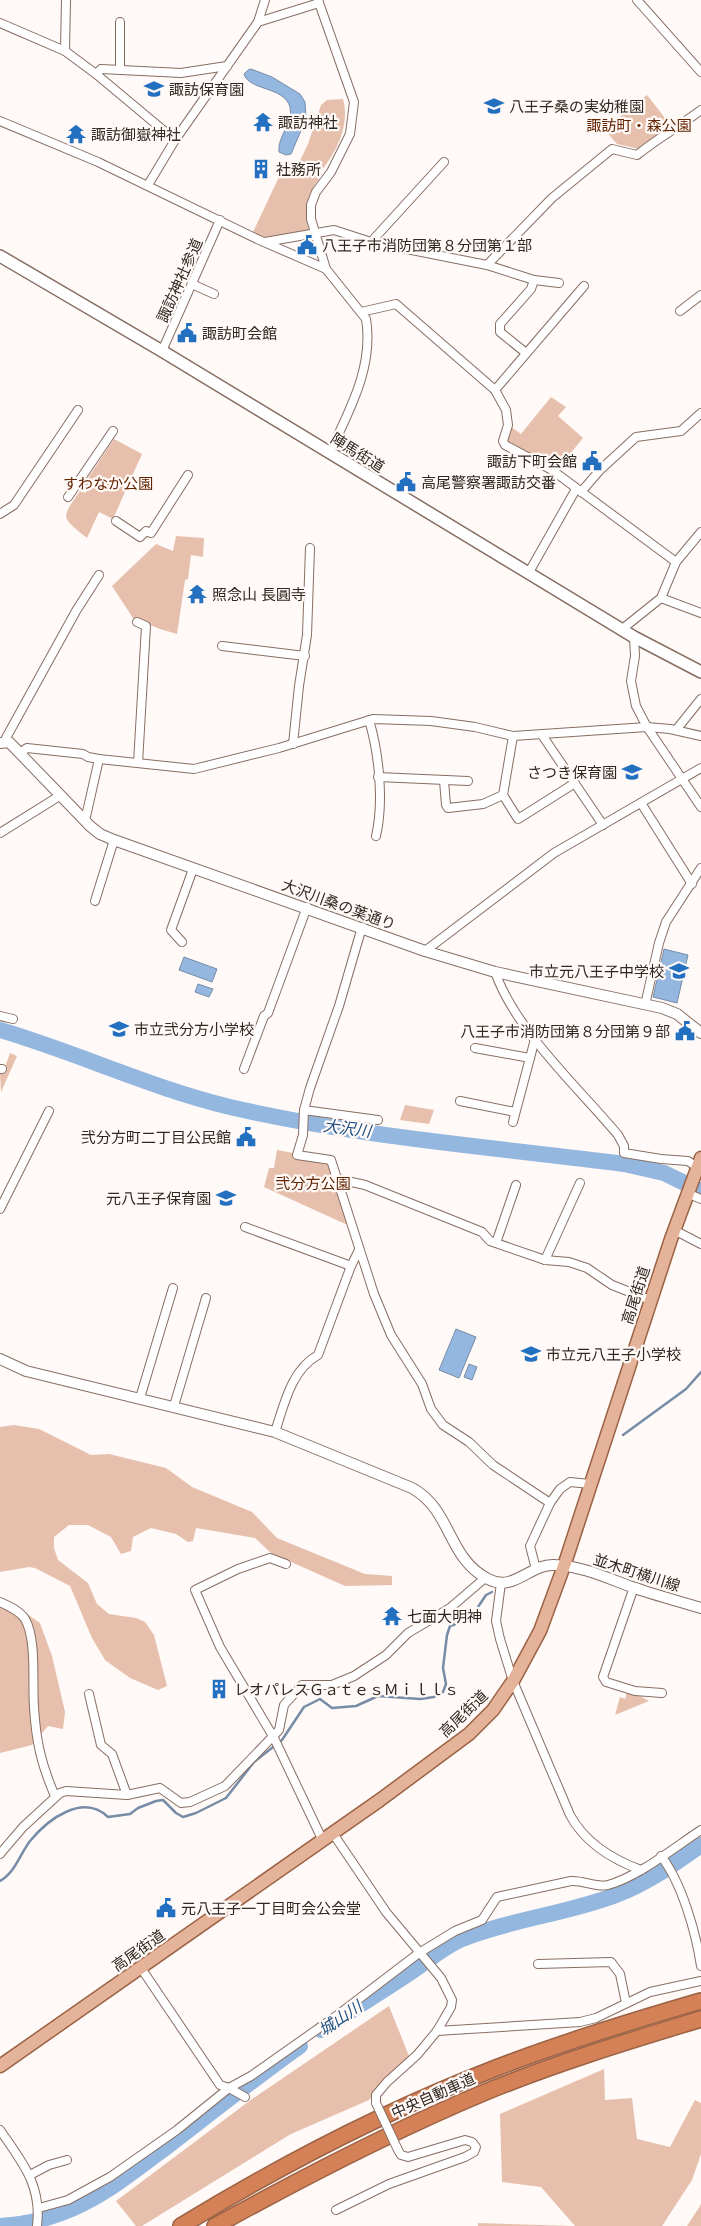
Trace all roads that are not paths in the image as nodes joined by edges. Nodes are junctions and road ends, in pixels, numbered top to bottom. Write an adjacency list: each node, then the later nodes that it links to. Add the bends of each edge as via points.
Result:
1 (66, 0): 8 (street)
2 (265, 0): 6 (street)
3 (637, 0): 11 (street)
4 (319, 1): 6 (street); 19 (street, via 354,102 350,134 311,206)
5 (120, 22): 10 (street)
6 (258, 22): 9 (street)
7 (0, 23): 8 (street)
8 (65, 51): 12 (street)
9 (227, 66): 10 (street, via 181,73); 15 (street)
10 (120, 70): 12 (street, via 101,69)
11 (701, 72)
12 (96, 74): 15 (street)
13 (701, 110): 23 (street, via 637,155 612,149 552,198)
14 (0, 121): 17 (street)
15 (175, 140): 17 (street)
16 (444, 162): 21 (street)
17 (148, 185): 18 (street)
18 (220, 220): 20 (street); 27 (street, 諏訪神社参道)
19 (314, 234): 20 (street); 21 (street, via 334,230); 24 (street)
20 (265, 242): 24 (street)
21 (371, 242): 23 (street)
22 (0, 256): 33 (main road, 陣馬街道)
23 (487, 265): 25 (street)
24 (326, 269): 32 (street)
25 (534, 280): 26 (street); 34 (street, via 531,289 499,329)
26 (559, 283)
27 (192, 284): 29 (street); 33 (street, 諏訪神社参道)
28 (584, 286): 34 (street)
29 (214, 294)
30 (701, 295): 31 (street)
31 (680, 311)
32 (361, 312): 35 (street, via 396,304); 39 (street, via 368,330 359,389)
33 (162, 351): 39 (main road, 陣馬街道)
34 (526, 353): 35 (street)
35 (495, 390): 41 (street, via 506,410 508,425 504,445 552,470)
36 (78, 410): 43 (street, via 14,505)
37 (701, 412): 41 (street, via 682,431 636,437)
38 (113, 431): 42 (street)
39 (330, 452): 48 (main road, 陣馬街道)
40 (188, 475): 44 (street, via 152,533 146,531 140,537)
41 (579, 490): 47 (street); 48 (street)
42 (68, 497)
43 (0, 514)
44 (116, 521)
45 (701, 532): 47 (street)
46 (310, 548): 56 (street)
47 (676, 562): 50 (street)
48 (528, 574): 53 (main road, 陣馬街道)
49 (99, 575): 65 (street)
50 (660, 598): 51 (street); 53 (street)
51 (701, 613)
52 (137, 622): 69 (street, via 146,626)
53 (622, 630): 54 (main road, 陣馬街道)
54 (634, 637): 57 (main road, 陣馬街道); 60 (street, via 635,656 630,681 636,706)
55 (222, 646): 56 (street)
56 (305, 656): 66 (street)
57 (701, 672)
58 (701, 699): 61 (street)
59 (369, 720): 63 (street, via 431,721); 66 (street); 71 (street)
60 (647, 727): 61 (street); 62 (street); 72 (street)
61 (676, 730): 64 (street)
62 (542, 734): 63 (street); 75 (street)
63 (513, 736): 77 (street)
64 (701, 736)
65 (4, 739): 67 (street, 大沢川桑の葉通り)
66 (294, 744): 69 (street, via 194,769)
67 (21, 752): 68 (street, via 27,748 83,754); 76 (street, 大沢川桑の葉通り)
68 (99, 759): 69 (street); 80 (street)
69 (138, 763)
70 (701, 768): 72 (street)
71 (378, 777): 73 (street); 83 (street, via 380,817)
72 (682, 779): 78 (street); 79 (street)
73 (444, 781): 74 (street); 77 (street, via 448,808 484,804)
74 (468, 782)
75 (575, 783): 77 (street, via 518,819); 81 (street)
76 (61, 794): 80 (street, 大沢川桑の葉通り); 82 (street)
77 (503, 795)
78 (642, 803): 81 (street); 87 (street)
79 (701, 807)
80 (85, 821): 84 (street, 大沢川桑の葉通り, via 100,834)
81 (602, 825): 92 (street, via 554,853)
82 (0, 833)
83 (376, 836)
84 (114, 840): 86 (street, 大沢川桑の葉通り); 88 (street)
85 (701, 868): 87 (street)
86 (193, 869): 89 (street, 大沢川桑の葉通り); 91 (street, via 171,930)
87 (692, 884): 94 (street, via 666,922)
88 (95, 901)
89 (307, 907): 90 (street, 大沢川桑の葉通り); 101 (street)
90 (362, 927): 92 (street, 大沢川桑の葉通り); 104 (street, via 340,1006)
91 (182, 942)
92 (425, 951): 93 (street, 大沢川桑の葉通り)
93 (495, 972): 94 (street, 大沢川桑の葉通り); 98 (street, via 502,990)
94 (644, 1004): 97 (street, 大沢川桑の葉通り, via 677,1014)
95 (0, 1016): 96 (street)
96 (13, 1019)
97 (701, 1033)
98 (535, 1039): 100 (street); 108 (street, via 618,1135 624,1153 688,1161)
99 (475, 1048): 100 (street)
100 (530, 1058): 105 (street)
101 (244, 1069)
102 (460, 1101): 105 (street)
103 (49, 1110): 114 (street)
104 (304, 1112): 106 (street); 109 (street, via 304,1129 297,1155 331,1160)
105 (515, 1112): 107 (street)
106 (378, 1120)
107 (513, 1122)
108 (697, 1166): 112 (main road, 高尾街道)
109 (338, 1179): 117 (street, via 365,1185 482,1232); 119 (street)
110 (580, 1183): 120 (street)
111 (516, 1185): 117 (street)
112 (687, 1191): 113 (street); 116 (main road, 高尾街道)
113 (701, 1199)
114 (0, 1210)
115 (245, 1227): 121 (street)
116 (674, 1230): 118 (street); 124 (main road, 高尾街道)
117 (496, 1243): 120 (street)
118 (701, 1244)
119 (359, 1250): 121 (street); 130 (street, via 391,1334 443,1425)
120 (545, 1260): 124 (street, via 569,1262 586,1268 612,1285)
121 (351, 1266): 128 (street, via 318,1355 305,1362 288,1393)
122 (173, 1288): 126 (street)
123 (206, 1298): 127 (street)
124 (650, 1300): 129 (main road, 高尾街道)
125 (0, 1359): 126 (street, via 26,1371)
126 (140, 1398): 127 (street)
127 (174, 1406): 128 (street)
128 (275, 1432): 134 (street, via 424,1495 435,1506 462,1558)
129 (590, 1484): 130 (street, via 570,1482); 132 (main road, 高尾街道)
130 (550, 1503): 133 (street, via 530,1546)
131 (286, 1564): 142 (street, via 270,1558 195,1590 220,1647)
132 (564, 1566): 133 (street, 並木町横川線, via 548,1565); 136 (street, 並木町横川線, via 587,1570); 139 (main road, 高尾街道, via 540,1631)
133 (536, 1569): 135 (street, 並木町横川線, via 523,1578)
134 (485, 1578): 135 (street); 142 (street, via 450,1608 408,1633 386,1655 354,1676 332,1686 302,1684 284,1705)
135 (501, 1583): 139 (street, via 496,1621)
136 (634, 1587): 138 (street, 並木町横川線); 140 (street, via 603,1677 606,1682 635,1691)
137 (0, 1602): 144 (street, via 25,1620 32,1648 36,1736 42,1768)
138 (701, 1608)
139 (513, 1681): 146 (main road, 高尾街道, via 494,1710 469,1734); 149 (street, via 576,1826 588,1840 620,1862)
140 (662, 1693)
141 (89, 1694): 143 (street, via 100,1744 112,1754)
142 (274, 1739): 143 (street, via 241,1767 225,1786 190,1802 181,1803 160,1788); 146 (street)
143 (127, 1795): 144 (street, via 66,1790)
144 (55, 1796): 147 (street)
145 (701, 1830): 148 (street)
146 (327, 1836): 150 (street); 153 (main road, 高尾街道)
147 (0, 1854)
148 (662, 1858): 149 (street); 152 (street, via 674,1877)
149 (641, 1870): 150 (street, via 607,1886 580,1880 497,1898 482,1920 455,1931)
150 (420, 1954): 158 (street, via 441,1978 452,2003); 160 (street)
151 (538, 1964): 156 (street, via 611,1962 620,1974)
152 (701, 1966)
153 (141, 1968): 159 (main road, 高尾街道); 160 (street, via 220,2086)
154 (701, 1981): 156 (street, via 659,1990)
155 (701, 2001): 168 (highway, 中央自動車道, via 574,2040 408,2106 296,2161)
156 (626, 2003): 158 (street, via 580,2022)
157 (701, 2019): 169 (highway, 中央自動車道, via 570,2060 484,2092 400,2129)
158 (437, 2031): 166 (street, bridge, via 417,2055 387,2082 376,2095 376,2103 401,2155 408,2157 465,2140 476,2147 474,2152 389,2184)
159 (0, 2066)
160 (232, 2090): 161 (street); 165 (street, via 110,2177 68,2200)
161 (244, 2097)
162 (0, 2130): 164 (street)
163 (67, 2160): 164 (street)
164 (30, 2175): 165 (street)
165 (39, 2210): 167 (street)
166 (336, 2210)
167 (37, 2226)
168 (182, 2226)
169 (215, 2226)

